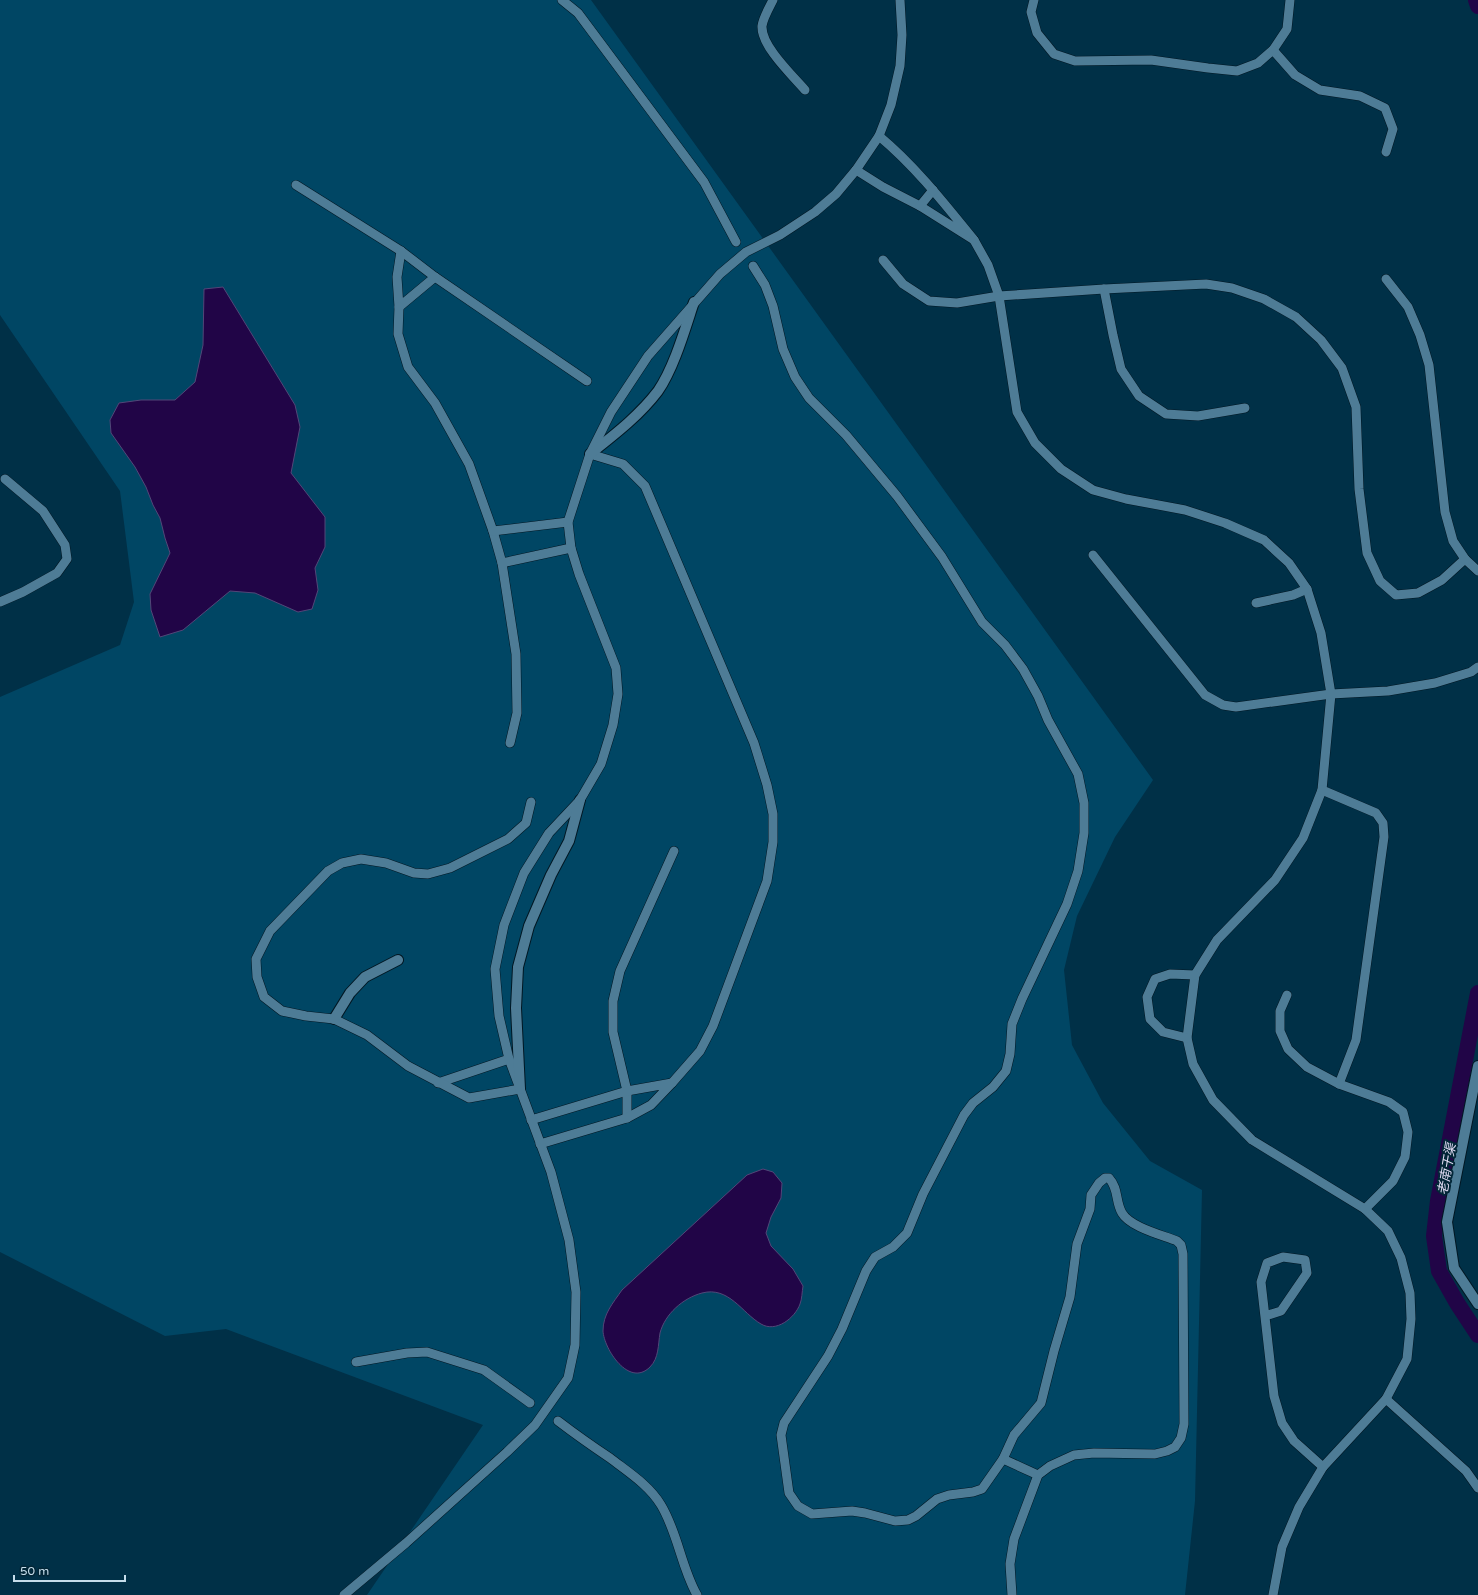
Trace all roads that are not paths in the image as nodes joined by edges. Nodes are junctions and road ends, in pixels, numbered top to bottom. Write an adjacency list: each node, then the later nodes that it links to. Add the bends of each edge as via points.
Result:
1 (562, 0): 15 (lane, via 578,13 704,182)
2 (773, 0): 7 (lane, via 762,24 762,35 767,45)
3 (900, 0): 8 (lane, via 900,66 891,105)
4 (1034, 0): 6 (lane, via 1031,12 1036,33 1054,54 1075,61 1151,60 1236,70 1258,63)
5 (1290, 0): 6 (lane, via 1287,30)
6 (1273, 50): 9 (lane, via 1295,75 1320,90 1360,96 1385,108 1393,129)
7 (805, 90)
8 (879, 136): 10 (lane); 12 (lane, via 901,154)
9 (1386, 152)
10 (856, 170): 13 (lane); 23 (lane, via 836,194 815,212 780,235 746,252 720,274)
11 (296, 185): 16 (lane)
12 (933, 190): 13 (lane); 14 (lane)
13 (920, 206): 14 (lane)
14 (974, 240): 22 (lane, via 988,265)
15 (736, 242)
16 (401, 251): 19 (lane); 24 (lane, via 396,277)
17 (883, 260): 22 (lane, via 903,284 928,301 957,303)
18 (753, 266): 68 (lane, via 765,285 773,306 783,349 795,377 810,398 846,434 897,496 942,557 982,622 1023,669 1078,774 1084,803 1084,833 1078,871 1067,904 1012,1024 1006,1071 964,1115 923,1194 907,1233 893,1247 876,1257 866,1271 828,1356 787,1419 781,1435 789,1493 798,1506 812,1514 852,1511 895,1521 908,1520 937,1500 982,1489)
19 (435, 277): 24 (lane); 25 (lane)
20 (1386, 279): 33 (lane, via 1408,307 1429,365 1445,512 1453,541)
21 (1104, 289): 22 (lane); 26 (lane, via 1121,369 1139,396 1166,414 1198,416); 33 (lane, via 1213,285 1232,288 1264,300 1296,317 1321,340 1342,368 1356,406 1359,489 1367,553 1380,581 1396,595 1418,593 1442,580)
22 (999, 296): 36 (lane, via 1017,412 1035,443 1061,469 1093,490 1185,510 1264,540 1289,563)
23 (694, 302): 27 (lane, via 648,356 611,412); 27 (street, via 675,358 658,390 630,422)
24 (399, 307): 30 (lane, via 398,334 408,367 435,403 469,464)
25 (587, 381)
26 (1245, 408)
27 (590, 454): 29 (lane); 54 (lane, via 623,464 645,486 754,743 773,814 773,842 767,881 713,1026 700,1051)
28 (4, 479): 37 (lane, via 44,512 65,545 67,559 57,573)
29 (568, 522): 30 (lane); 31 (lane)
30 (493, 531): 34 (lane)
31 (571, 548): 34 (lane); 43 (lane, via 616,668 618,694 613,726 601,764)
32 (1093, 555): 40 (lane, via 1205,695 1223,705 1236,707)
33 (1465, 559): 35 (lane)
34 (502, 563): 41 (lane, via 516,654 517,713)
35 (1478, 570)
36 (1307, 589): 38 (lane, via 1293,595); 40 (lane, via 1322,633)
37 (0, 602)
38 (1256, 603)
39 (1478, 667): 40 (lane, via 1471,672 1435,684 1388,691)
40 (1331, 694): 42 (lane)
41 (510, 744)
42 (1322, 790): 47 (lane, via 1303,838 1275,880 1217,940); 55 (lane, via 1376,813 1383,823 1384,837 1356,1040)
43 (580, 800): 51 (lane, via 549,833 524,872 504,925 495,968 499,1016); 56 (street, via 569,841 529,926 518,967 516,1008)
44 (531, 802): 49 (lane, via 526,823 508,839 450,868 428,874 414,873 386,863 361,859 342,863 328,870 270,931 256,959 257,978 264,997 282,1011)
45 (674, 851): 57 (lane, via 620,971 613,1001 613,1032)
46 (398, 960): 49 (street, via 365,977 350,993)
47 (1195, 975): 50 (lane); 50 (lane, via 1170,974 1155,979 1147,997 1150,1019 1163,1032)
48 (1287, 995): 55 (lane, via 1280,1010 1280,1031 1288,1049 1307,1067)
49 (334, 1019): 53 (lane, via 367,1035 408,1066)
50 (1187, 1038): 61 (lane, via 1193,1064 1213,1100 1252,1140)
51 (509, 1058): 53 (lane); 56 (lane)
52 (1478, 1066): 62 (street, via 1447,1222 1454,1268)
53 (438, 1082): 56 (lane, via 469,1098)
54 (672, 1083): 57 (lane); 58 (lane, via 651,1105)
55 (1339, 1084): 61 (lane, via 1389,1102 1402,1112 1408,1132 1404,1157 1393,1181)
56 (520, 1089): 59 (lane)
57 (627, 1091): 58 (lane); 59 (lane)
58 (627, 1118): 60 (lane)
59 (532, 1120): 60 (lane)
60 (540, 1144): 72 (lane, via 551,1172 569,1240 576,1292 575,1345 568,1378 535,1425 508,1452)
61 (1364, 1209): 65 (lane, via 1388,1232 1401,1258 1410,1293 1411,1319 1407,1359)
62 (1478, 1304)
63 (1265, 1316): 63 (lane, via 1261,1282 1267,1263 1283,1257 1305,1260 1307,1273 1281,1311); 69 (lane, via 1274,1396 1282,1423 1294,1441)
64 (356, 1362): 66 (lane, via 428,1352 484,1370)
65 (1386, 1399): 69 (lane); 71 (lane, via 1466,1471)
66 (530, 1402)
67 (558, 1421): 73 (lane, via 650,1490 670,1522)
68 (1003, 1459): 70 (lane); 70 (lane, via 1014,1435 1041,1403 1070,1297 1077,1244 1090,1209 1091,1195 1099,1183 1109,1178 1115,1184 1122,1213 1132,1223 1177,1241 1181,1245 1184,1424 1181,1438 1175,1447 1155,1454 1074,1455 1050,1466)
69 (1323, 1467): 75 (lane, via 1299,1507 1282,1547)
70 (1038, 1475): 74 (lane, via 1014,1539 1010,1564)
71 (1478, 1488)
72 (344, 1595)
73 (697, 1595)
74 (1012, 1595)
75 (1272, 1595)

